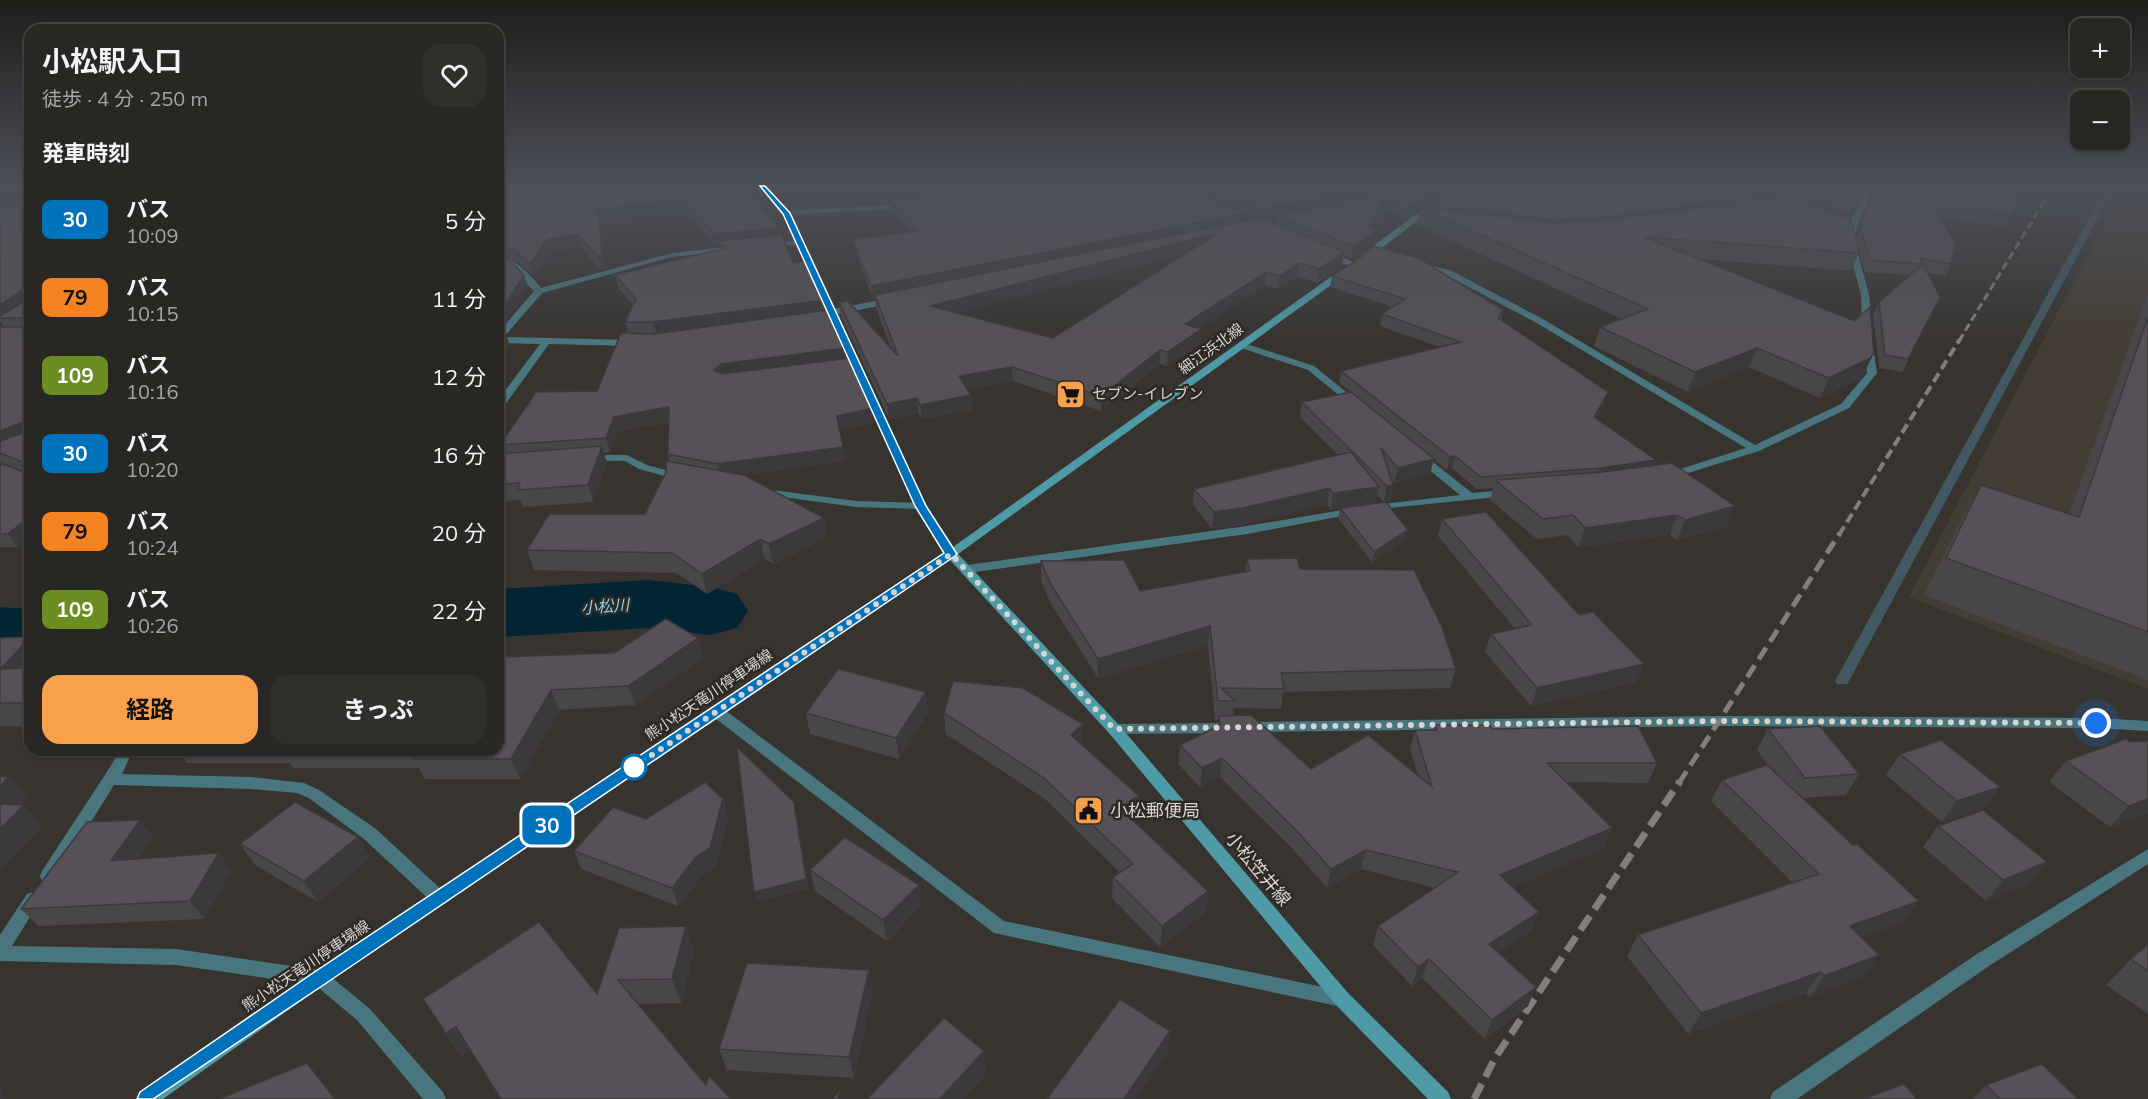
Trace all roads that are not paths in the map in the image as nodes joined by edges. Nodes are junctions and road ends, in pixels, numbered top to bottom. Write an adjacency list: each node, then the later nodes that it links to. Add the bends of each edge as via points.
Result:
1 (800, 239): 4 (main road)
2 (1389, 239): 8 (main road, 細江浜北線)
3 (1847, 239): 23 (street, via 1865,292 1872,373 1845,406)
4 (801, 242): 5 (street); 15 (main road)
5 (757, 246)
6 (746, 247): 13 (street, via 672,255)
7 (1323, 252): 12 (street)
8 (1372, 252): 9 (street); 12 (main road, 細江浜北線)
9 (1383, 255)
10 (504, 260): 13 (street, via 523,272)
11 (1415, 263): 23 (street, via 1447,272 1538,321)
12 (1354, 265): 20 (main road, 細江浜北線)
13 (538, 291): 16 (street)
14 (896, 301): 15 (street)
15 (831, 316): 31 (main road, via 851,366)
16 (504, 333)
17 (504, 340): 18 (street)
18 (546, 342): 19 (street); 21 (street)
19 (646, 343)
20 (1241, 345): 22 (street, via 1311,368); 32 (main road, 細江浜北線)
21 (504, 399)
22 (1366, 413)
23 (1755, 449): 26 (street, via 1682,474)
24 (1413, 451): 30 (street)
25 (575, 459): 27 (street, via 627,458 650,470)
26 (1660, 477)
27 (689, 479)
28 (757, 491): 31 (street, via 856,504)
29 (1515, 493): 30 (street)
30 (1468, 496): 33 (street)
31 (921, 506): 32 (main road)
32 (951, 554): 33 (main road, 小松笠井線); 34 (main road, 熊小松天竜川停車場線)
33 (968, 569): 36 (main road, 小松笠井線)
34 (716, 711): 40 (main road, 熊小松天竜川停車場線); 43 (street, via 1000,928)
35 (2148, 726): 36 (street, via 1720,721)
36 (1114, 729): 43 (main road, 小松笠井線)
37 (123, 756): 38 (street)
38 (111, 779): 40 (street, via 299,787 370,834); 41 (street)
39 (2148, 856): 47 (street, via 1983,960)
40 (439, 898): 42 (main road, 熊小松天竜川停車場線)
41 (0, 952): 42 (street, via 176,957)
42 (319, 978): 44 (main road, 熊小松天竜川停車場線); 45 (street, via 363,1014)
43 (1342, 999): 46 (main road, 小松笠井線)
44 (147, 1099)
45 (436, 1099)
46 (1441, 1099)
47 (1780, 1099)

